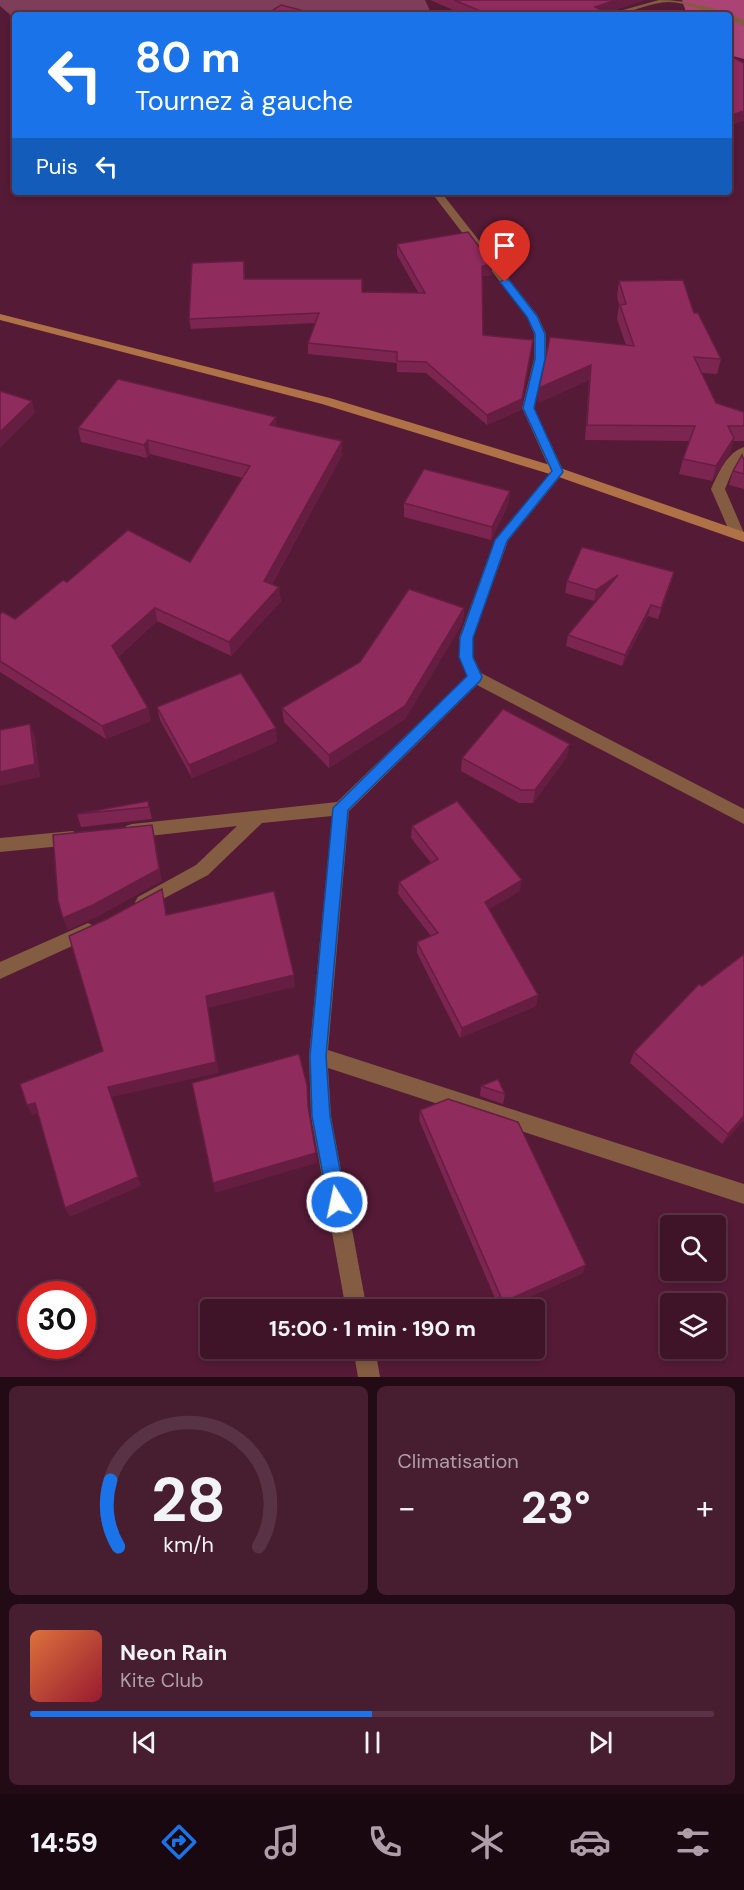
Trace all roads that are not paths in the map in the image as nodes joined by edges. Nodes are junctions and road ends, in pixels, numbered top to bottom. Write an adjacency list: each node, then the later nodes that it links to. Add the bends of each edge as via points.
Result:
1 (670, 0): 2 (street); 3 (street)
2 (621, 12)
3 (716, 12)
4 (438, 195): 7 (street, via 532,316 540,334 540,359 528,408)
5 (0, 317): 7 (main road, via 326,400)
6 (744, 451): 8 (street, via 726,470 718,489)
7 (558, 472): 8 (main road); 9 (street, via 502,540 466,638 466,657)
8 (741, 536)
9 (475, 677): 10 (street); 11 (street)
10 (341, 808): 12 (street); 19 (street)
11 (744, 817)
12 (256, 819): 13 (street); 16 (street, via 202,870)
13 (117, 833)
14 (93, 836): 15 (street)
15 (0, 845)
16 (133, 908)
17 (104, 924): 18 (street)
18 (0, 971)
19 (318, 1056): 20 (street); 21 (street, via 321,1116)
20 (744, 1194)
21 (355, 1299)
22 (366, 1359): 23 (street)
23 (369, 1377)

